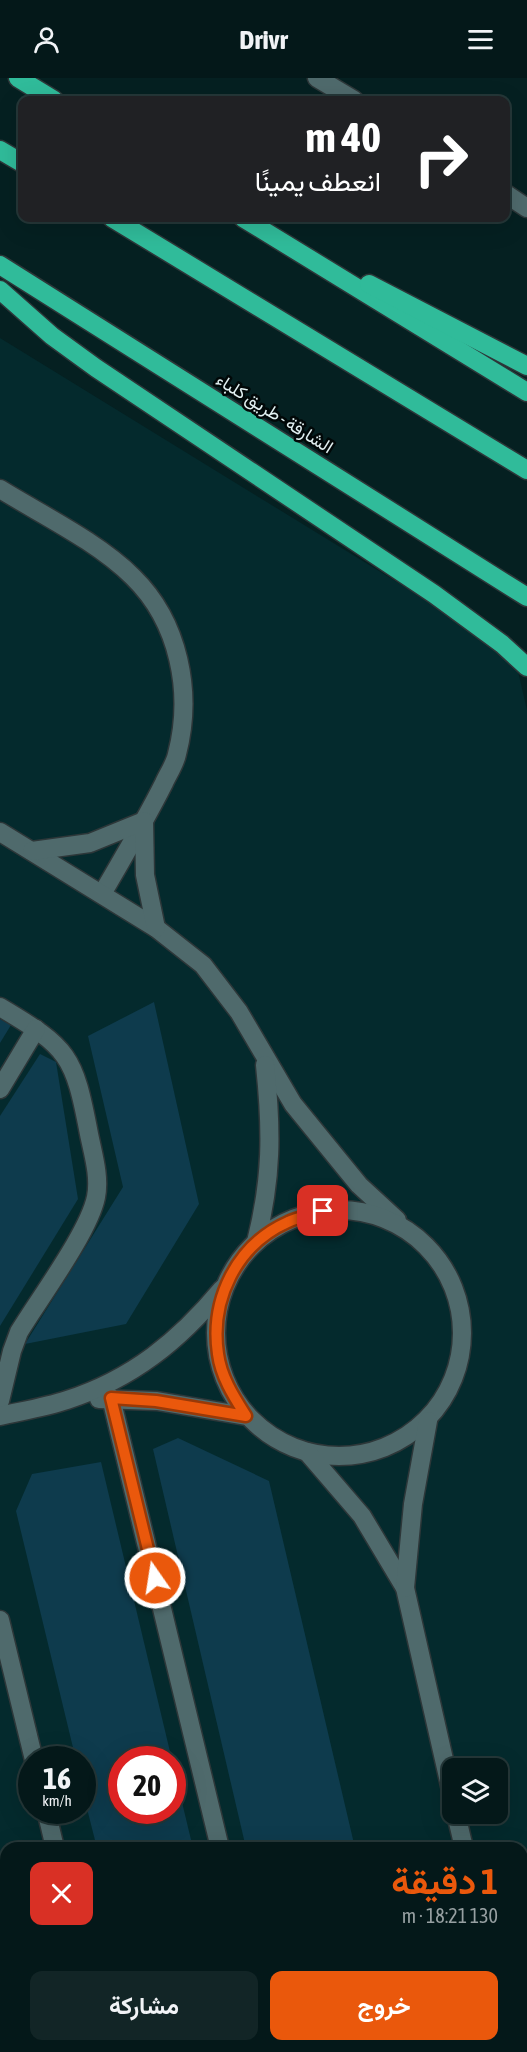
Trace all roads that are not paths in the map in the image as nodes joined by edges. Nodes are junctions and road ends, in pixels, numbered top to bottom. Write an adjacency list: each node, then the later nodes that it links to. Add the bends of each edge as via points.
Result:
1 (18, 78): 3 (highway)
2 (317, 78): 4 (street)
3 (47, 96)
4 (347, 96)
5 (0, 150): 6 (highway)
6 (18, 161)
7 (510, 197): 8 (street)
8 (527, 208)
9 (119, 222): 16 (highway)
10 (250, 222): 11 (highway)
11 (311, 259): 14 (highway, via 373,285); 15 (highway)
12 (0, 265): 18 (highway, الشارقة - طريق كلباء)
13 (0, 290): 19 (highway, via 96,368 434,594)
14 (527, 366)
15 (527, 392)
16 (527, 470)
17 (0, 489): 20 (street, via 95,548 133,577 163,615 180,660 185,708 177,756)
18 (527, 597)
19 (527, 667)
20 (144, 821): 22 (street, via 90,843); 23 (street); 24 (street, via 145,875)
21 (0, 832): 22 (street)
22 (32, 852): 23 (street)
23 (102, 894): 24 (street)
24 (156, 928): 27 (street, via 188,951 222,987)
25 (0, 1007): 26 (street)
26 (36, 1029): 28 (street); 34 (street, via 54,1041 77,1076 95,1165 96,1197 84,1227 19,1332)
27 (265, 1060): 29 (street, via 324,1146); 30 (street, via 271,1152 267,1198)
28 (0, 1089)
29 (398, 1221): 30 (street, via 360,1212 323,1211 287,1222); 37 (street, via 427,1246 450,1278 462,1314 462,1353 450,1389)
30 (256, 1242): 31 (street)
31 (222, 1288): 33 (street, via 191,1326 154,1357); 36 (street, via 216,1322 218,1355 228,1386)
32 (111, 1398): 33 (street); 36 (street); 47 (street)
33 (67, 1400): 35 (street)
34 (0, 1401)
35 (0, 1416)
36 (246, 1416): 38 (street, via 274,1438)
37 (428, 1421): 38 (street, via 392,1445 350,1456); 39 (street, via 413,1504)
38 (307, 1452): 39 (street, via 362,1516)
39 (405, 1588): 43 (street)
40 (0, 1620): 41 (street)
41 (5, 1660): 42 (street)
42 (30, 1746)
43 (444, 1758)
44 (49, 1824): 46 (street)
45 (458, 1824): 48 (street)
46 (54, 1842)
47 (219, 1842)
48 (463, 1842)

